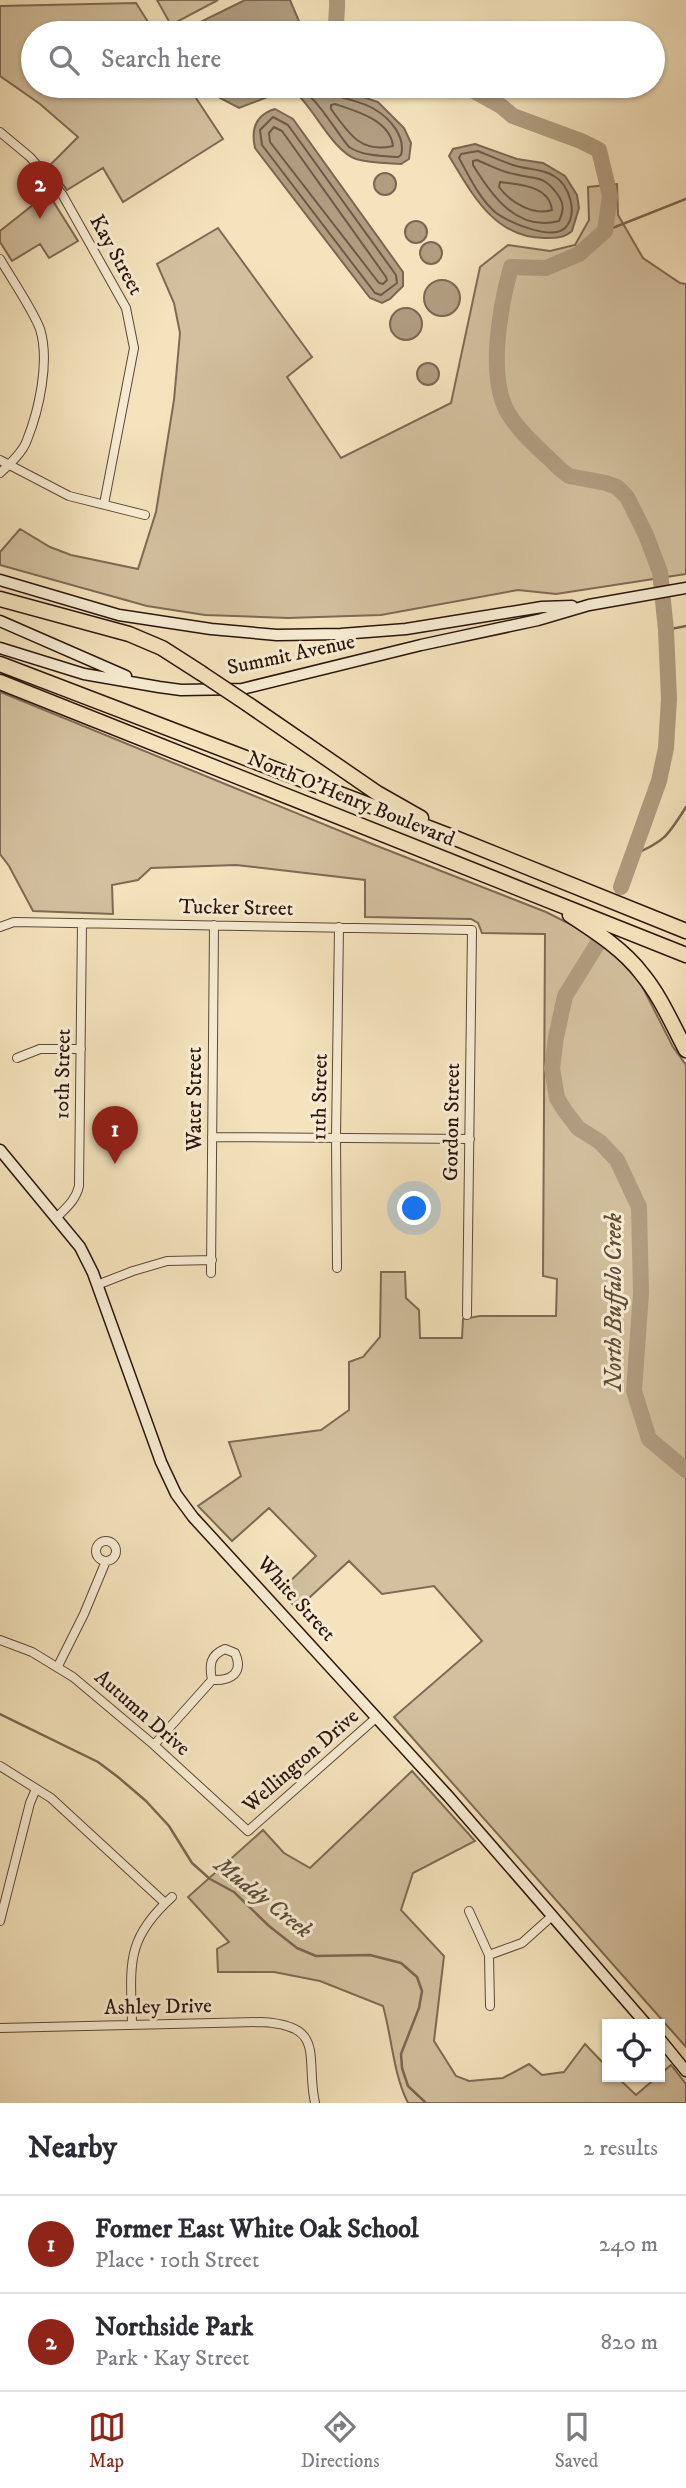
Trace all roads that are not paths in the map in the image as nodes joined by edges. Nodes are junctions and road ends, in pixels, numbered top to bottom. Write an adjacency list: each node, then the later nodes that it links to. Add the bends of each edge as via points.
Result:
1 (0, 132): 6 (street, Kay Street, via 30,157 62,194 126,308 134,348)
2 (0, 259): 4 (street, via 40,328 44,355 42,384 27,442)
3 (0, 460): 4 (street)
4 (9, 466): 5 (street); 6 (street, via 69,496)
5 (0, 473)
6 (104, 504): 7 (street)
7 (145, 515)
8 (0, 580): 11 (main road, Summit Avenue)
9 (0, 587): 11 (main road)
10 (681, 589): 13 (main road, Summit Avenue)
11 (38, 591): 13 (main road, Summit Avenue, via 118,615 277,635 405,629 542,607)
12 (0, 598): 19 (highway, bridge, via 129,634 162,648 377,793)
13 (589, 605): 18 (main road, Summit Avenue, via 242,689)
14 (0, 621): 18 (main road)
15 (0, 648): 18 (main road, Summit Avenue, via 84,674)
16 (0, 664): 19 (highway, North O'Henry Boulevard)
17 (0, 683): 20 (highway, North O'Henry Boulevard)
18 (159, 687)
19 (455, 838): 26 (highway, North O'Henry Boulevard)
20 (546, 899): 27 (highway, North O'Henry Boulevard); 29 (highway, via 604,937 641,972)
21 (82, 923): 22 (street, Tucker Street); 24 (street, Tucker Street, via 14,922); 28 (street, 10th Street)
22 (215, 925): 23 (street, Tucker Street); 32 (street, Water Street)
23 (339, 927): 25 (street, Tucker Street); 31 (street, 11th Street)
24 (0, 928)
25 (472, 930): 33 (street, Gordon Street)
26 (686, 931)
27 (686, 955)
28 (81, 1049): 30 (street, via 40,1049); 35 (street, 10th Street, via 77,1194)
29 (686, 1050)
30 (17, 1058)
31 (336, 1137): 32 (street); 33 (street); 37 (street, 11th Street)
32 (212, 1138): 36 (street, Water Street)
33 (470, 1139): 40 (street, Gordon Street)
34 (0, 1150): 35 (main road, White Street)
35 (56, 1218): 39 (main road, White Street, via 80,1247)
36 (212, 1260): 38 (street, Water Street); 39 (street, via 167,1261)
37 (337, 1268)
38 (211, 1273)
39 (97, 1285): 45 (main road, White Street, via 176,1494)
40 (467, 1315)
41 (106, 1561): 43 (street)
42 (0, 1640): 43 (street, Autumn Drive)
43 (58, 1666): 46 (street, Autumn Drive)
44 (212, 1680): 44 (street, via 234,1676 239,1670 235,1653 216,1652 210,1661); 46 (street)
45 (377, 1717): 49 (street, Wellington Drive); 51 (main road, White Street)
46 (154, 1745): 49 (street, Autumn Drive)
47 (0, 1766): 48 (street)
48 (36, 1789): 52 (street); 56 (street, via 168,1900 135,1944)
49 (248, 1831)
50 (469, 1911): 53 (street)
51 (551, 1917): 53 (street, via 522,1943); 55 (main road, White Street)
52 (0, 1921)
53 (489, 1955): 54 (street)
54 (490, 2006)
55 (642, 2019)
56 (132, 2025): 57 (street, Ashley Drive); 60 (street, Ashley Drive, via 286,2023 309,2044)
57 (0, 2028)
58 (665, 2045): 59 (main road)
59 (686, 2071)
60 (315, 2103)

